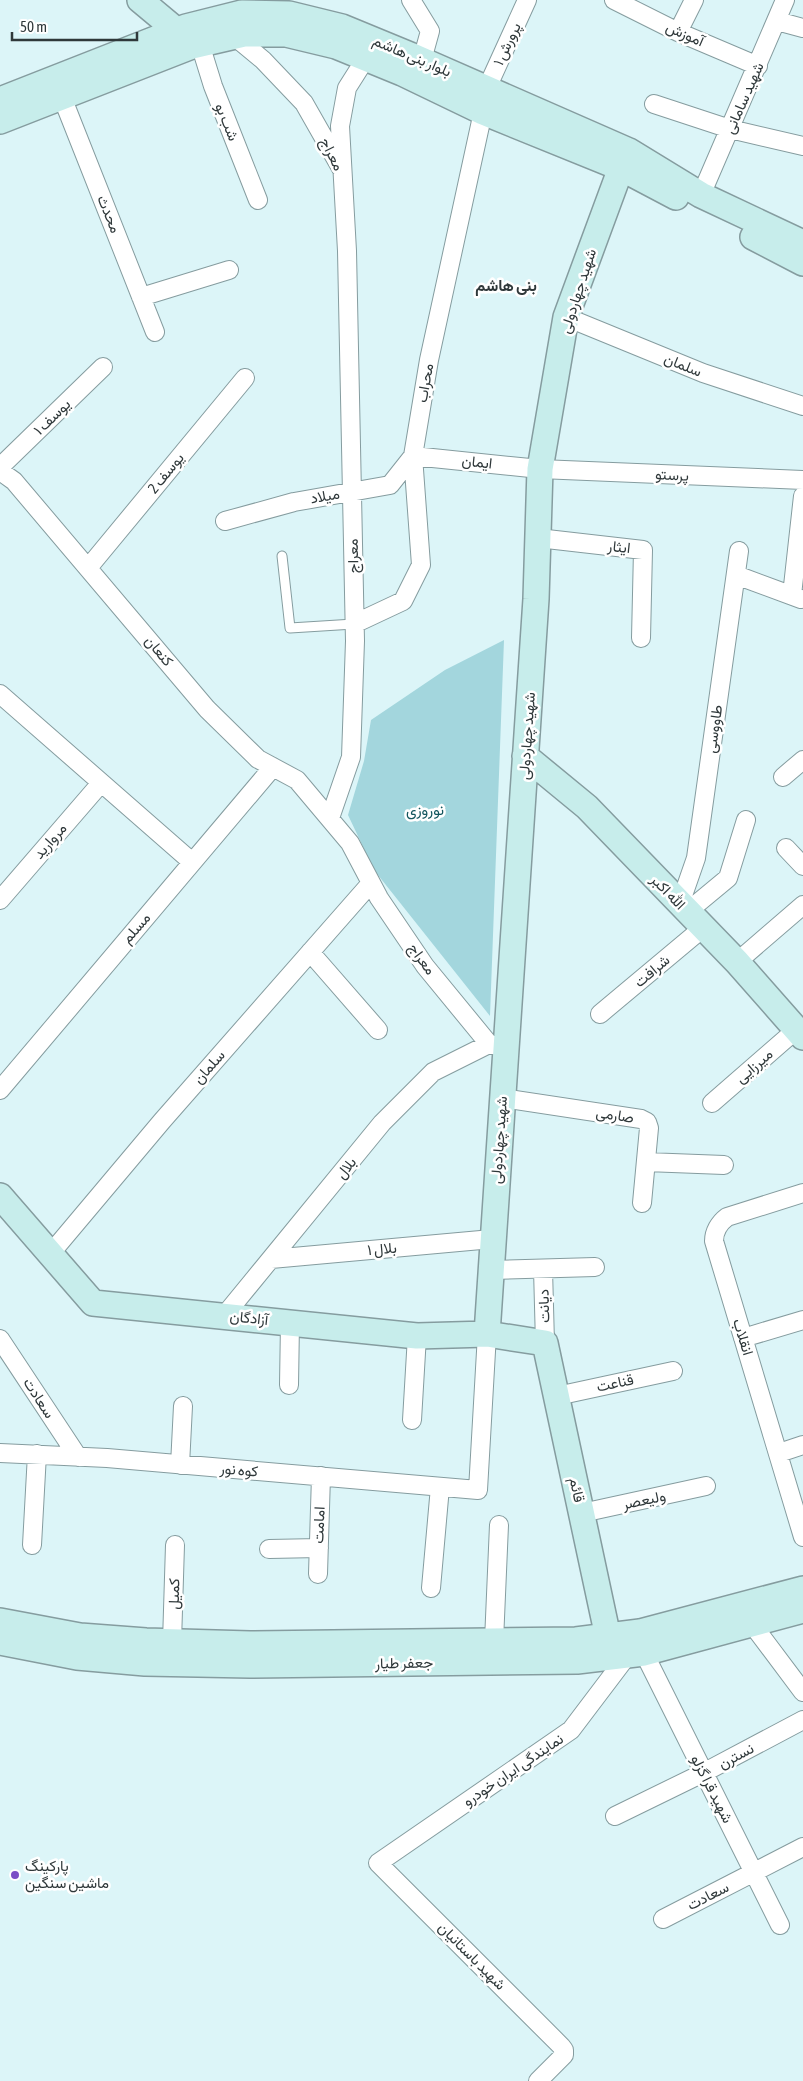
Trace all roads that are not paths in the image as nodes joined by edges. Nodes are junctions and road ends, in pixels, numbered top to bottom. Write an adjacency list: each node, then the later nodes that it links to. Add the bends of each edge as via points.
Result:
1 (140, 0): 10 (street)
2 (411, 0): 15 (street, via 430,31)
3 (527, 0): 19 (street, پرورش ۱)
4 (614, 0): 11 (street, آموزش)
5 (694, 0): 11 (street)
6 (785, 0): 8 (street, شهید سامانی)
7 (263, 7): 10 (street, بلوار بنی هاشم); 15 (street, بلوار بنی هاشم, via 342,27)
8 (777, 22): 9 (street); 16 (street, شهید سامانی)
9 (803, 28)
10 (176, 30): 18 (street, بلوار بنی هاشم)
11 (678, 32): 16 (street, آموزش)
12 (234, 36): 13 (street, بلوار بنی هاشم); 14 (street, بلوار بنی هاشم, via 286,34 336,46); 25 (street, معراج, via 269,66 304,103)
13 (200, 44): 17 (street, بلوار بنی هاشم); 27 (street, شب بو, via 210,79)
14 (366, 58): 19 (street, بلوار بنی هاشم); 25 (street, via 347,88 340,126)
15 (422, 60): 19 (street, بلوار بنی هاشم)
16 (758, 66): 22 (street, شهید سامانی)
17 (62, 97): 21 (street, بلوار بنی هاشم); 31 (street, محدث)
18 (0, 100)
19 (485, 100): 24 (street, بلوار بنی هاشم); 37 (street, محراب, via 429,360)
20 (654, 104): 22 (street)
21 (0, 121)
22 (730, 129): 23 (street); 26 (street, شهید سامانی)
23 (803, 146)
24 (625, 159): 26 (street, بلوار بنی هاشم); 29 (street, بلوار بنی هاشم); 32 (street, شهید چهاردولی)
25 (343, 170): 41 (street, معراج)
26 (701, 195): 28 (street, بلوار بنی هاشم)
27 (258, 200)
28 (803, 243)
29 (803, 263)
30 (228, 270): 31 (street)
31 (141, 297): 33 (street, محدث)
32 (566, 318): 36 (street, سلمان, via 703,373); 39 (street, شهید چهاردولی)
33 (155, 332)
34 (103, 367): 38 (street, یوسف ۱)
35 (244, 378): 47 (street, یوسف 2)
36 (803, 406)
37 (413, 456): 39 (street, ایمان); 41 (street, میلاد, via 390,485); 50 (street, محراب, via 421,566 402,602)
38 (0, 469): 47 (street, کنعان)
39 (540, 469): 40 (street, پرستو); 44 (street, شهید چهاردولی)
40 (803, 480)
41 (352, 492): 43 (street, میلاد, via 294,502); 50 (street, معراج)
42 (803, 496): 49 (street)
43 (225, 521)
44 (538, 538): 51 (street, ایثار, via 643,550); 53 (street, شهید چهاردولی)
45 (739, 551): 48 (street, طاووسی)
46 (282, 556): 50 (lane, via 290,628)
47 (88, 568): 55 (street, کنعان, via 208,709 258,759)
48 (736, 576): 49 (street); 66 (street, طاووسی)
49 (798, 597)
50 (354, 624): 58 (street, معراج, via 351,757)
51 (641, 638)
52 (2, 700): 57 (street)
53 (525, 756): 66 (street, الله اکبر, via 587,807); 72 (street, شهید چهاردولی)
54 (803, 760): 56 (street)
55 (273, 767): 58 (street, کنعان, via 297,780); 61 (street, مسلم)
56 (783, 777)
57 (101, 783): 61 (street); 64 (street, مروارید)
58 (330, 818): 63 (street, معراج, via 350,843)
59 (746, 820): 66 (street, شرافت, via 728,878)
60 (786, 848): 62 (street)
61 (192, 862): 73 (street, مسلم)
62 (803, 866)
63 (371, 882): 67 (street, سلمان); 72 (street, معراج, via 426,966)
64 (0, 900)
65 (803, 905): 68 (street)
66 (690, 915): 68 (street, الله اکبر); 69 (street, شرافت)
67 (310, 952): 70 (street); 82 (street, سلمان, via 162,1120)
68 (737, 962): 71 (street, الله اکبر)
69 (600, 1014)
70 (378, 1030)
71 (800, 1033): 75 (street, میرزایی)
72 (497, 1046): 74 (street, شهید چهاردولی); 83 (street, بلال, via 434,1072 427,1078 382,1123)
73 (0, 1090)
74 (502, 1098): 76 (street, صارمی, via 647,1122); 81 (street, شهید چهاردولی)
75 (712, 1103)
76 (646, 1162): 77 (street); 80 (street, صارمی)
77 (724, 1165)
78 (803, 1193): 92 (street, انقلاب, via 727,1217 714,1235)
79 (0, 1196): 82 (street, آزادگان)
80 (642, 1203)
81 (492, 1238): 83 (street, بلال ۱); 86 (street, شهید چهاردولی)
82 (51, 1254): 87 (street, آزادگان, via 94,1303)
83 (271, 1259): 87 (street, بلال)
84 (596, 1267): 85 (street, دیانت)
85 (543, 1269): 86 (street, دیانت); 94 (street, دیانت)
86 (491, 1270): 90 (street, شهید چهاردولی)
87 (224, 1316): 89 (street, آزادگان)
88 (803, 1320): 92 (street)
89 (290, 1323): 91 (street, آزادگان); 96 (street)
90 (487, 1334): 91 (street, آزادگان); 94 (street, آزادگان); 108 (street, کوه نور, via 478,1490)
91 (417, 1336): 99 (street)
92 (743, 1338): 102 (street, انقلاب)
93 (0, 1339): 104 (street, سعادت)
94 (546, 1343): 97 (street, قائم)
95 (674, 1371): 97 (street, قناعت)
96 (289, 1385)
97 (557, 1396): 109 (street, قائم)
98 (183, 1406): 105 (street)
99 (412, 1420)
100 (803, 1445): 102 (street)
101 (0, 1453): 103 (street, کوه نور)
102 (779, 1453): 111 (street, انقلاب)
103 (37, 1454): 104 (street, کوه نور); 112 (street)
104 (78, 1457): 105 (street, کوه نور)
105 (180, 1465): 106 (street, کوه نور)
106 (321, 1476): 108 (street, کوه نور); 114 (street, امامت)
107 (706, 1486): 109 (street, ولیعصر)
108 (440, 1487): 117 (street)
109 (582, 1513): 122 (street, قائم)
110 (499, 1525): 123 (street)
111 (803, 1537)
112 (32, 1545)
113 (175, 1545): 125 (street, کمیل)
114 (319, 1548): 115 (street); 116 (street, امامت)
115 (268, 1549)
116 (318, 1574)
117 (431, 1588)
118 (803, 1589): 122 (street, جعفر طیار, via 640,1632)
119 (803, 1610): 121 (street, جعفر طیار)
120 (0, 1620): 125 (street, جعفر طیار, via 80,1636)
121 (752, 1624): 126 (street, جعفر طیار); 127 (street)
122 (608, 1637): 123 (street, جعفر طیار)
123 (494, 1641): 125 (street, جعفر طیار)
124 (0, 1642): 126 (street, جعفر طیار, via 78,1657 145,1663 240,1665 577,1661)
125 (172, 1642)
126 (636, 1654): 129 (street, شهید قرا گزلو); 132 (street, نمایندگی ایران خودرو, via 571,1730)
127 (803, 1692)
128 (803, 1720): 129 (street, نسترن)
129 (703, 1773): 130 (street, نسترن); 133 (street, شهید قرا گزلو)
130 (615, 1816)
131 (803, 1847): 133 (street, سعادت)
132 (378, 1863): 136 (street, شهید باستانیان, via 564,2050 564,2055)
133 (754, 1872): 134 (street, سعادت); 135 (street, شهید قرا گزلو)
134 (663, 1919)
135 (780, 1925)
136 (538, 2081)

